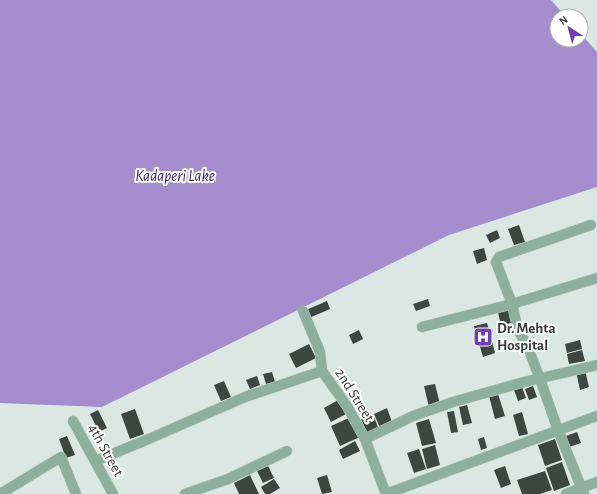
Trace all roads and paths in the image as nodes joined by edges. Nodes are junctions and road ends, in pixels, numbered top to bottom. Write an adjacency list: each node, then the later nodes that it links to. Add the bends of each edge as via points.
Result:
1 (591, 225): 3 (street, via 499,257 496,262)
2 (597, 278): 3 (street)
3 (512, 304): 5 (street); 8 (street, via 518,330)
4 (303, 311): 7 (street, 2nd Street, via 320,352)
5 (422, 327)
6 (597, 365): 8 (street)
7 (322, 371): 12 (street, 2nd Street, via 347,406); 14 (street, via 245,397)
8 (540, 379): 11 (street); 12 (street, via 453,402 413,416)
9 (597, 416): 11 (street)
10 (73, 421): 14 (street, 4th Street)
11 (558, 430): 16 (street); 21 (street)
12 (365, 439): 21 (street, 2nd Street)
13 (286, 451): 20 (street, via 228,479)
14 (95, 461): 19 (street, 4th Street)
15 (597, 482): 16 (street)
16 (583, 491): 22 (street)
17 (0, 494): 18 (street, via 61,457)
18 (76, 494)
19 (113, 494)
20 (185, 494)
21 (386, 494)
22 (566, 494)

